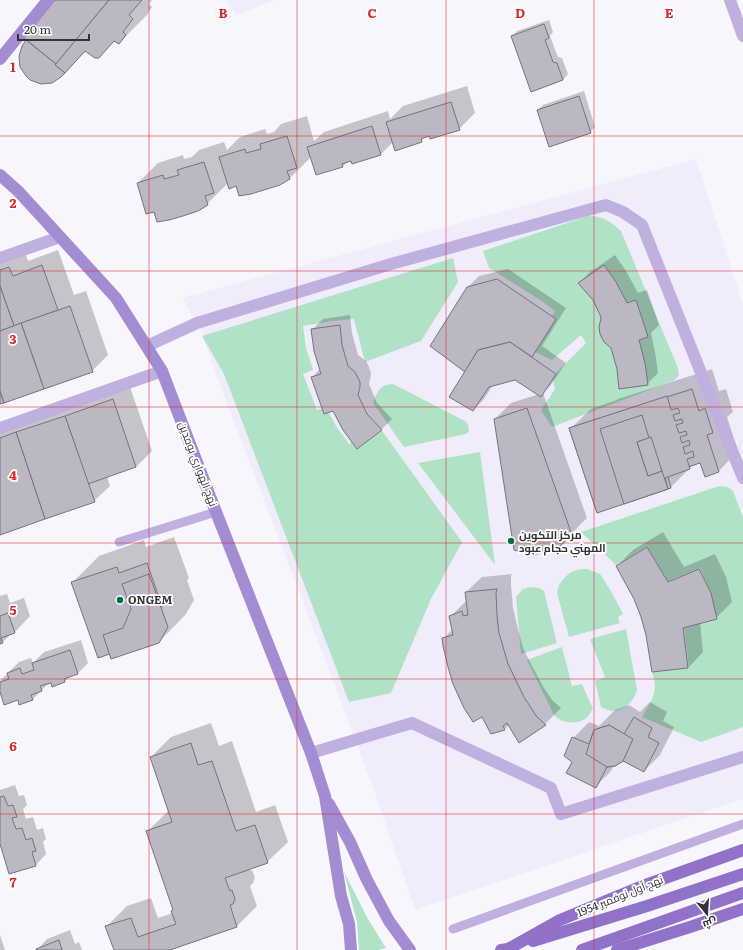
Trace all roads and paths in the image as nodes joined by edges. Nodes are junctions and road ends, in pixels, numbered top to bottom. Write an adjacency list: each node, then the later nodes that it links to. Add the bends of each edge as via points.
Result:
1 (48, 0): 4 (main road)
2 (730, 0): 3 (street)
3 (743, 36)
4 (0, 59)
5 (0, 175): 6 (main road, نهج الهواري بومدين)
6 (60, 237): 7 (street); 8 (main road, نهج الهواري بومدين, via 116,298)
7 (0, 258)
8 (147, 346): 9 (main road, نهج الهواري بومدين); 11 (street, via 197,323 391,264 606,205 623,212 642,225)
9 (162, 371): 10 (street); 12 (main road, نهج الهواري بومدين)
10 (0, 428)
11 (743, 478)
12 (216, 512): 13 (lane); 14 (main road, نهج الهواري بومدين)
13 (119, 542)
14 (311, 753): 15 (street, via 412,723 551,788 561,814); 16 (main road, نهج الهواري بومدين)
15 (743, 757)
16 (325, 796): 24 (main road, via 341,896 349,924); 25 (main road, via 388,921)
17 (743, 824): 22 (lane)
18 (743, 850): 23 (main road, نهج أول نوفمبر 1954, via 560,920)
19 (743, 874): 23 (main road)
20 (743, 892): 26 (main road)
21 (743, 909): 27 (main road)
22 (453, 929)
23 (505, 949)
24 (351, 950)
25 (410, 950)
26 (582, 950)
27 (616, 950)

